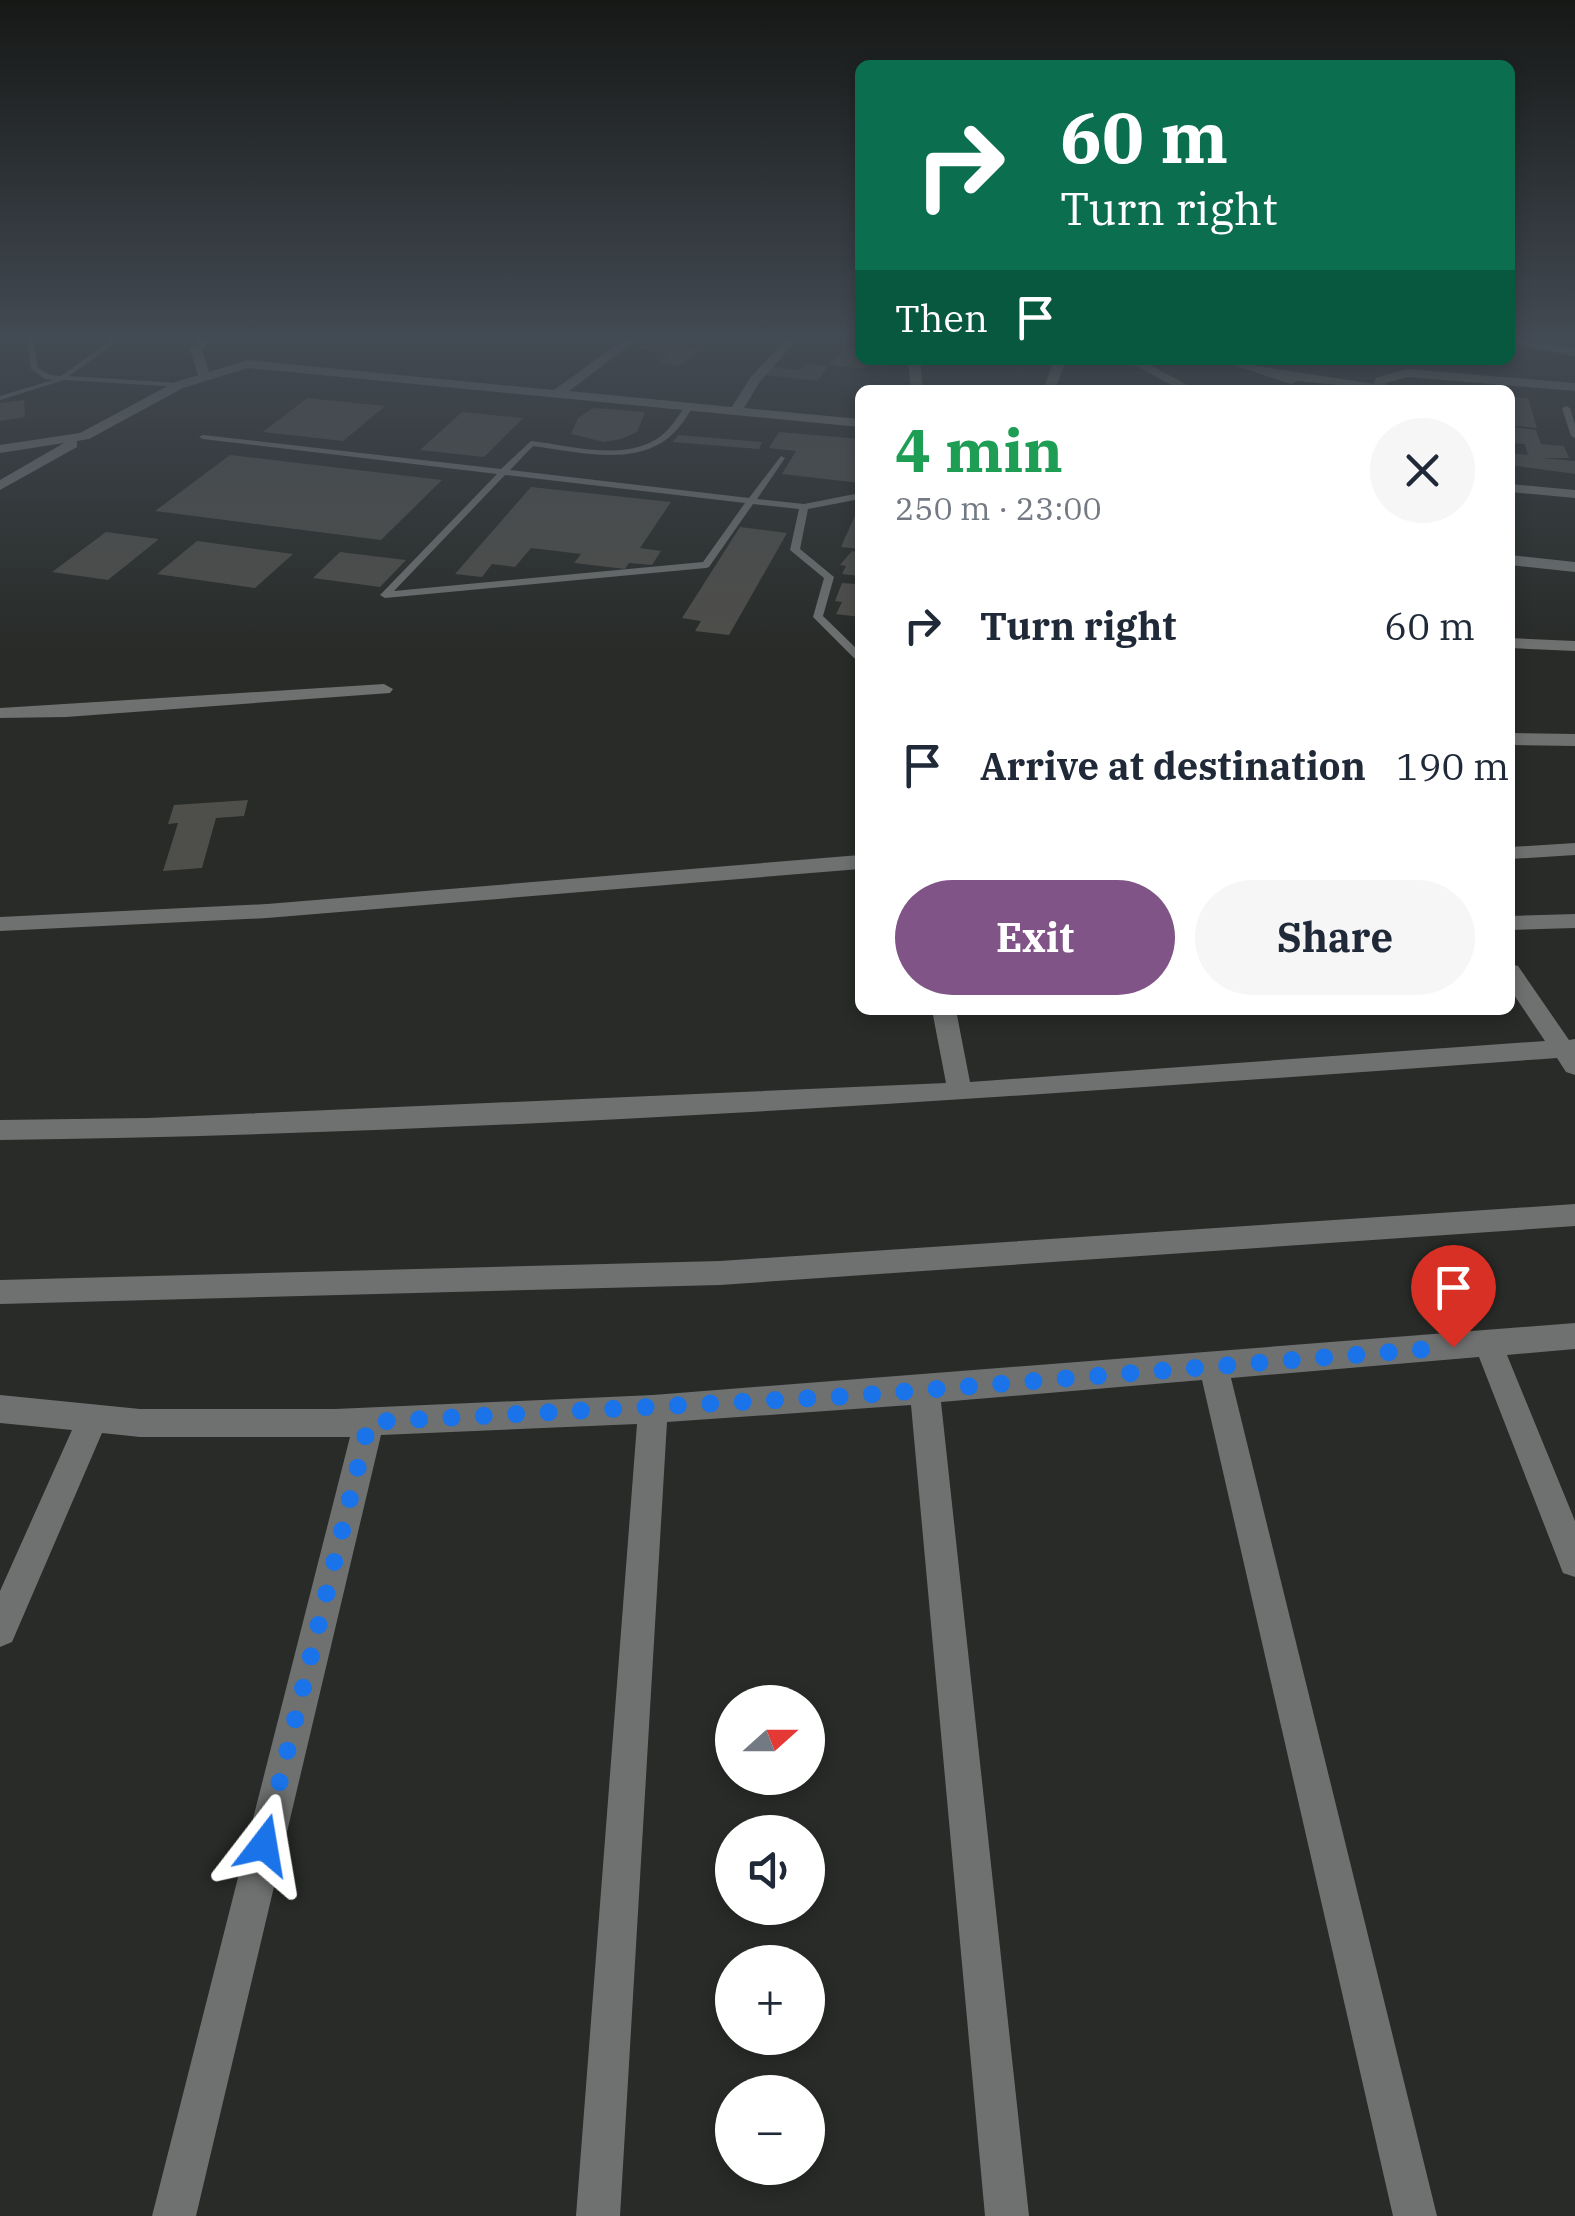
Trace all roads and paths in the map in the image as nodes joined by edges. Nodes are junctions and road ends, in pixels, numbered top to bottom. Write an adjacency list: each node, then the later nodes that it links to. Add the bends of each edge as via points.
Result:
1 (43, 442): 5 (street)
2 (73, 442): 8 (street)
3 (250, 442): 7 (lane)
4 (656, 442): 7 (lane, via 638,454 531,443)
5 (0, 449)
6 (781, 458): 12 (lane)
7 (505, 472): 12 (lane); 12 (lane, via 384,595 706,564)
8 (0, 486)
9 (1515, 488): 10 (street)
10 (1575, 494)
11 (855, 497): 13 (lane)
12 (754, 499): 13 (lane)
13 (804, 507): 18 (lane, via 795,550 829,576 818,617)
14 (1515, 561): 15 (street)
15 (1575, 567)
16 (1515, 643): 17 (street)
17 (1575, 646)
18 (855, 653)
19 (384, 689): 20 (street)
20 (0, 713)
21 (1515, 739): 22 (street)
22 (1575, 740)
23 (1575, 849): 24 (street)
24 (1515, 854)
25 (855, 862): 28 (street, via 267,910)
26 (1575, 921): 27 (street)
27 (1515, 922)
28 (0, 924)
29 (1515, 979): 31 (street)
30 (945, 1015): 32 (street)
31 (1571, 1054): 32 (street)
32 (960, 1091): 33 (street)
33 (0, 1130)
34 (1575, 1216): 35 (street, via 720,1273)
35 (0, 1292)
36 (1575, 1336): 37 (street)
37 (1488, 1344): 38 (street); 44 (street)
38 (1214, 1369): 39 (street); 49 (street)
39 (924, 1390): 40 (street); 48 (street)
40 (653, 1409): 43 (street); 47 (street)
41 (0, 1410): 42 (street)
42 (93, 1418): 43 (street); 45 (street)
43 (369, 1422): 46 (street)
44 (1575, 1561)
45 (0, 1630)
46 (174, 2216)
47 (598, 2216)
48 (1007, 2216)
49 (1415, 2216)

